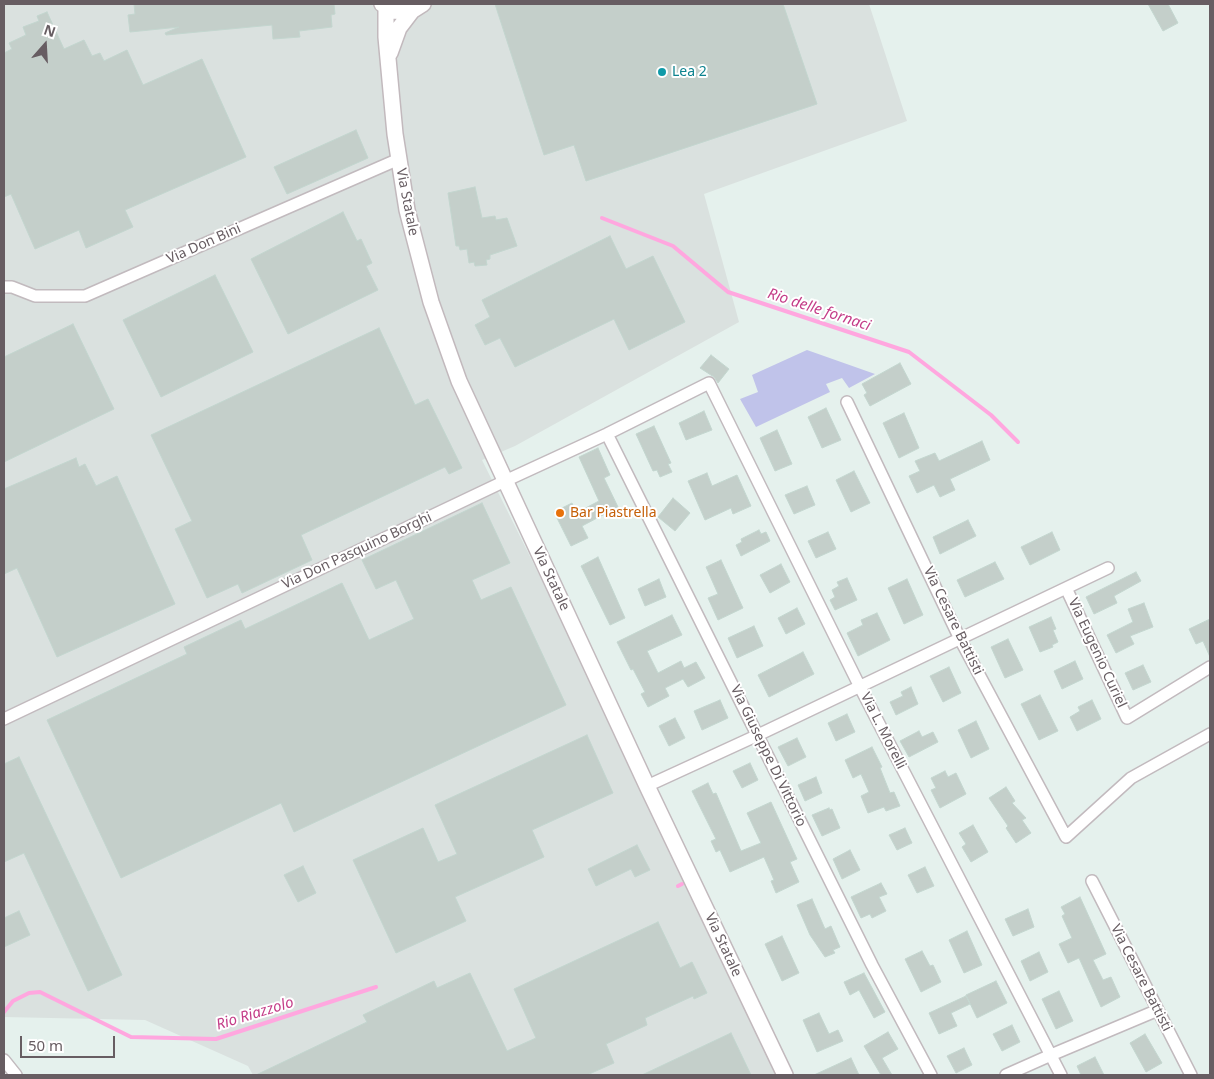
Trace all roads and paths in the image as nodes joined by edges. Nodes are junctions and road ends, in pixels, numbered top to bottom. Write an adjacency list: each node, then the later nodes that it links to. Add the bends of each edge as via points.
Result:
1 (384, 6): 2 (main road, Via Statale, via 403,12); 3 (main road, Via Statale)
2 (417, 7): 3 (main road, Via Statale, via 398,28)
3 (388, 60): 4 (main road, Via Statale)
4 (399, 159): 5 (street, Via Don Bini, via 85,296 35,296); 9 (main road, Via Statale, via 407,210 431,302 459,381)
5 (4, 287)
6 (710, 383): 8 (street, Via Don Pasquino Borghi); 14 (street, Via L. Morelli)
7 (847, 402): 12 (street, Via Cesare Battisti)
8 (607, 434): 9 (street, Via Don Pasquino Borghi); 17 (street, Via Giuseppe Di Vittorio)
9 (505, 481): 15 (street, Via Don Pasquino Borghi); 18 (main road, Via Statale)
10 (1108, 568): 11 (street, Via Eugenio Curiel)
11 (1066, 588): 12 (street, Via Eugenio Curiel); 13 (street, Via Eugenio Curiel, via 1128,718)
12 (960, 639): 14 (street, Via Eugenio Curiel); 16 (street, Via Cesare Battisti, via 1066,837 1130,778)
13 (1210, 667)
14 (860, 687): 17 (street, Via Eugenio Curiel); 21 (street, Via L. Morelli)
15 (4, 720)
16 (1210, 734)
17 (758, 736): 18 (street, Via Eugenio Curiel); 25 (street, Via Giuseppe Di Vittorio, via 872,965)
18 (647, 786): 24 (main road, Via Statale)
19 (1092, 881): 20 (street, Via Cesare Battisti)
20 (1158, 1010): 21 (street); 28 (street, Via Cesare Battisti)
21 (1051, 1054): 26 (street); 27 (street, Via L. Morelli)
22 (4, 1060): 23 (street)
23 (16, 1075)
24 (785, 1075)
25 (932, 1075)
26 (1006, 1075)
27 (1061, 1075)
28 (1190, 1075)

